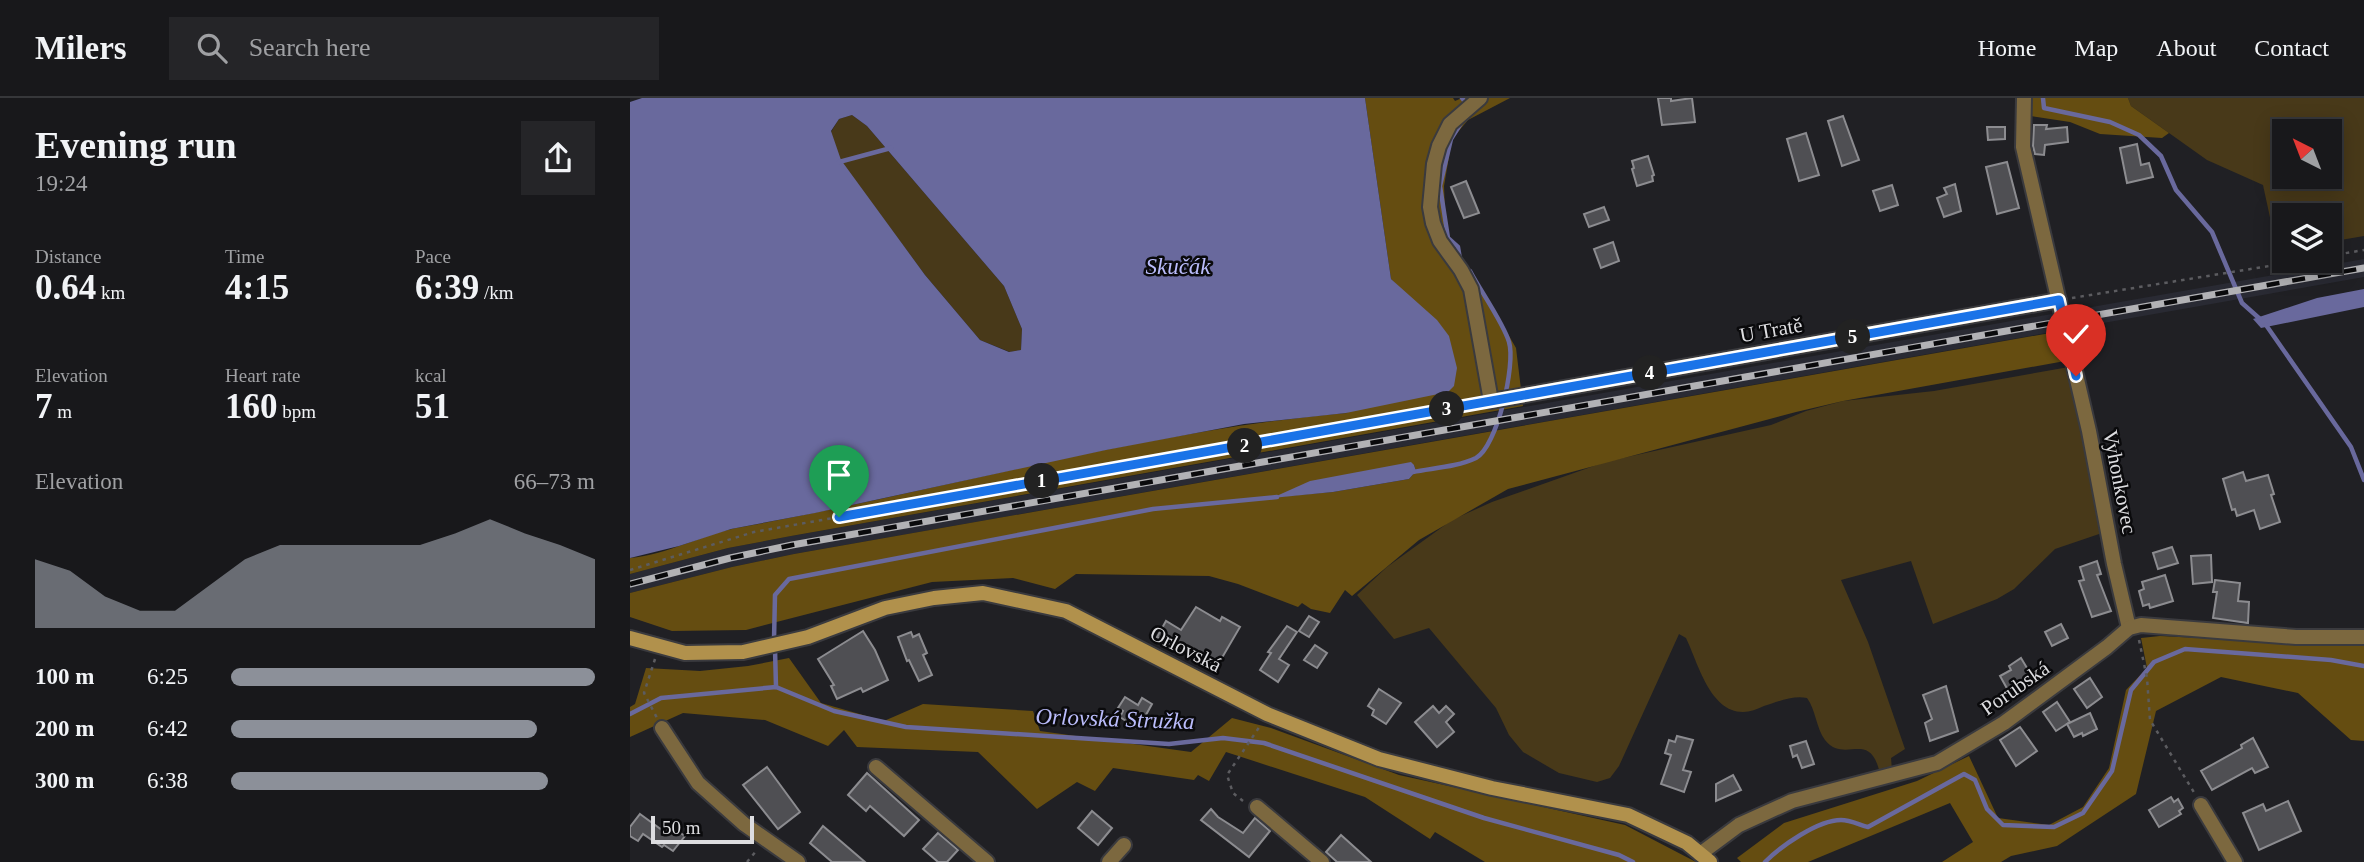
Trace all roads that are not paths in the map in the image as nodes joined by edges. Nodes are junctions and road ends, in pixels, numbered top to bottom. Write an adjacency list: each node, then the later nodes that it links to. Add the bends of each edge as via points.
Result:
1 (2024, 98): 3 (street, Vyhonkovec, via 2023,147)
2 (1478, 100): 3 (street, U Tratě, via 1450,124 1439,146 1430,207 1440,242 1471,289 1494,400)
3 (2059, 300): 4 (street, Vyhonkovec)
4 (2129, 628): 5 (street); 12 (street, Porubská, via 2004,723 1937,763 1792,801 1738,825)
5 (2364, 637)
6 (630, 638): 12 (main road, Orlovská, via 685,653 743,652 808,637 885,608 982,593 1066,611 1267,715 1379,759 1628,815 1687,843)
7 (662, 728): 13 (street, via 698,783)
8 (876, 767): 14 (street)
9 (2201, 805): 17 (street)
10 (1257, 807): 16 (street)
11 (1124, 845): 15 (street)
12 (1705, 858)
13 (797, 862)
14 (987, 862)
15 (1109, 862)
16 (1322, 862)
17 (2235, 862)

